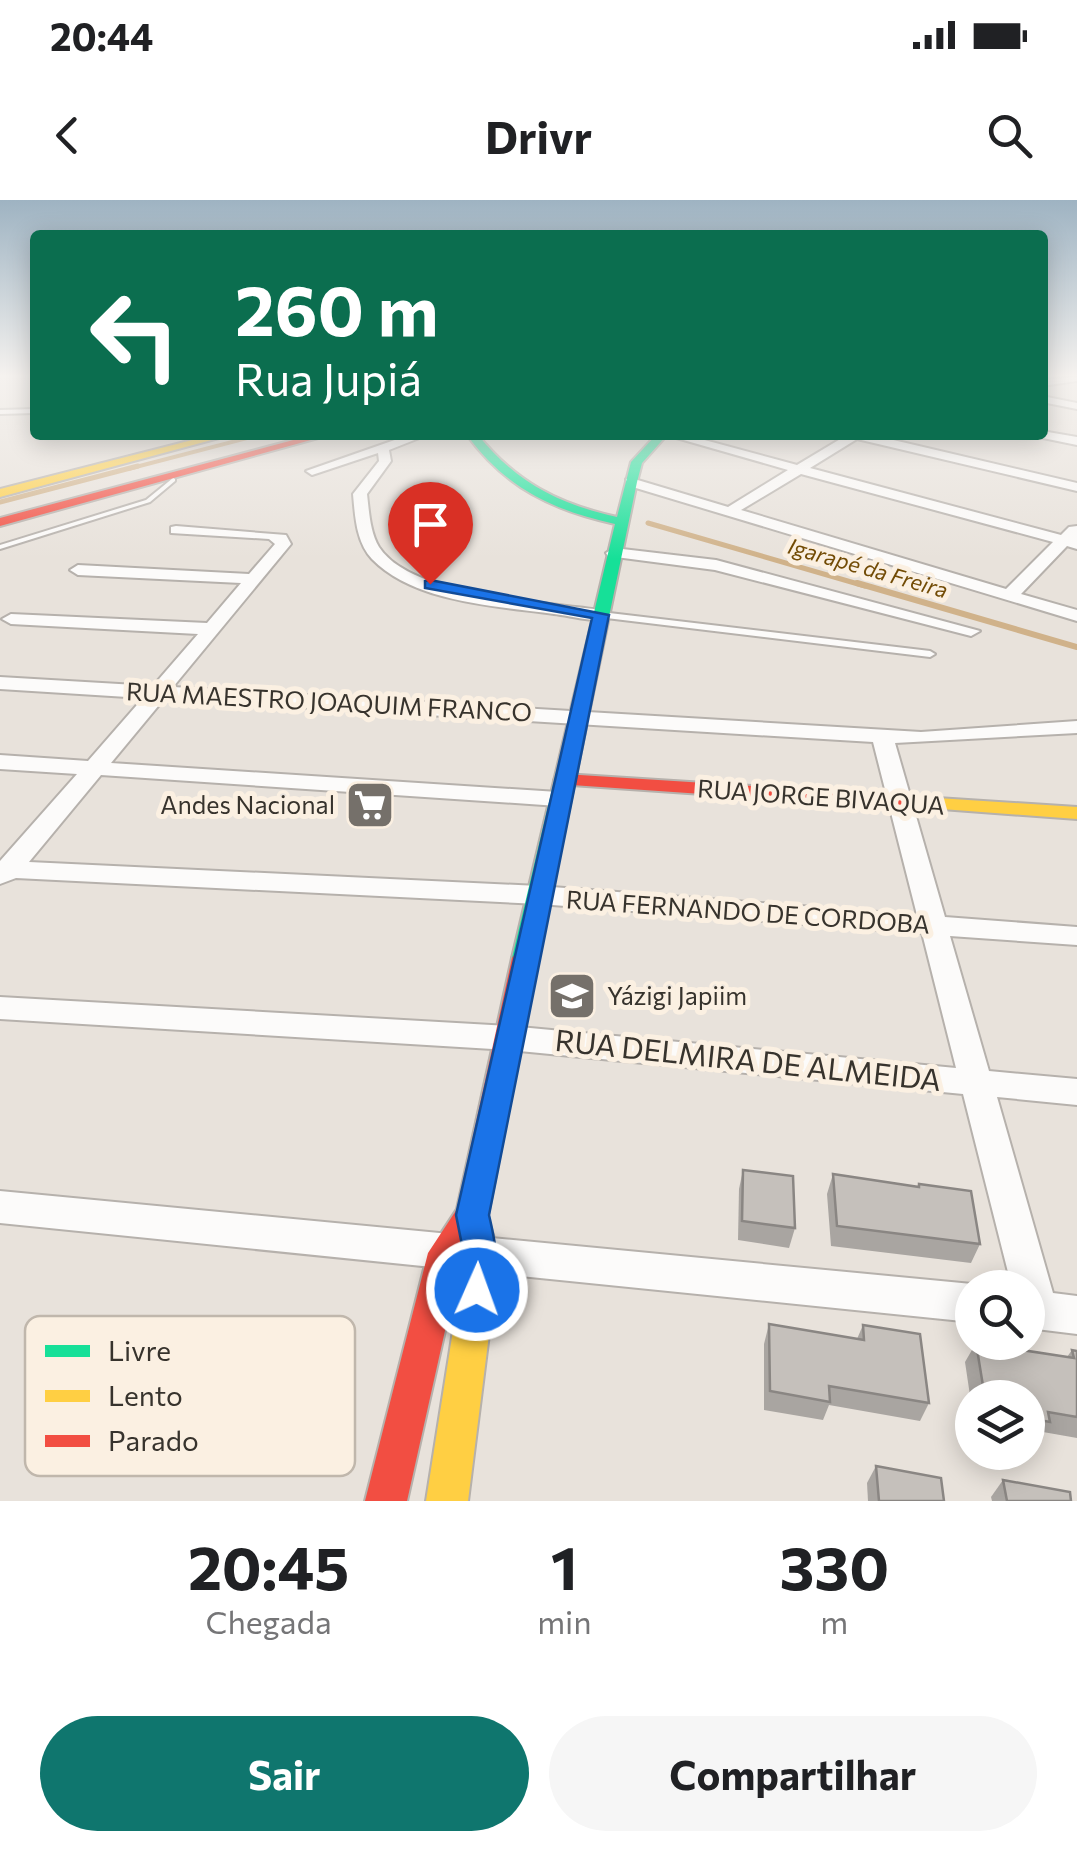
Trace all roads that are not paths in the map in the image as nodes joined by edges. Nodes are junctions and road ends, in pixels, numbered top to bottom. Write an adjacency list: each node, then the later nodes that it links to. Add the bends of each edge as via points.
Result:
1 (189, 440): 17 (main road)
2 (206, 440): 17 (main road)
3 (307, 440): 12 (main road)
4 (407, 440): 11 (street)
5 (476, 440): 21 (main road, via 524,492)
6 (488, 440): 18 (main road, via 512,474 532,488 577,500)
7 (655, 440): 18 (main road, via 637,462)
8 (674, 440): 14 (street)
9 (848, 440): 14 (street)
10 (877, 440): 16 (street)
11 (383, 449): 13 (street); 31 (street, via 385,461 360,494 372,550 388,566 430,584)
12 (248, 457): 15 (main road); 22 (main road)
13 (312, 470)
14 (802, 471): 20 (street); 25 (street)
15 (174, 480): 19 (main road); 26 (lane, via 148,501)
16 (1077, 487)
17 (7, 489)
18 (630, 490): 20 (street); 21 (main road)
19 (92, 502): 22 (main road); 26 (main road)
20 (732, 509): 30 (street)
21 (622, 522): 27 (main road)
22 (0, 525)
23 (1077, 526): 25 (street)
24 (176, 530): 29 (street, via 281,538)
25 (1071, 543): 30 (street)
26 (0, 545)
27 (614, 553): 31 (main road); 35 (street, via 716,566)
28 (78, 570): 29 (street)
29 (254, 579): 34 (street)
30 (1009, 596): 32 (street)
31 (601, 615): 36 (lane); 39 (main road)
32 (1077, 616)
33 (11, 619): 34 (street)
34 (210, 629): 38 (street)
35 (971, 631)
36 (930, 654)
37 (0, 683): 38 (street, RUA MAESTRO JOAQUIM FRANCO)
38 (156, 692): 39 (street, RUA MAESTRO JOAQUIM FRANCO); 43 (street)
39 (580, 716): 41 (street, RUA MAESTRO JOAQUIM FRANCO); 44 (main road)
40 (1077, 727): 41 (street, RUA MAESTRO JOAQUIM FRANCO)
41 (882, 736): 45 (street)
42 (0, 762): 43 (street)
43 (94, 769): 44 (street); 47 (street)
44 (561, 789): 45 (main road, RUA JORGE BIVAQUA); 48 (main road)
45 (898, 802): 46 (main road, RUA JORGE BIVAQUA); 49 (street)
46 (1077, 813)
47 (3, 874): 48 (street, RUA FERNANDO DE CORDOBA)
48 (539, 895): 49 (street, RUA FERNANDO DE CORDOBA); 52 (main road)
49 (932, 926): 50 (street, RUA FERNANDO DE CORDOBA); 53 (street)
50 (1077, 936)
51 (0, 1008): 52 (street, RUA DELMIRA DE ALMEIDA)
52 (509, 1038): 53 (street, RUA DELMIRA DE ALMEIDA); 56 (main road)
53 (979, 1083): 54 (street, RUA DELMIRA DE ALMEIDA); 59 (street)
54 (1077, 1092)
55 (0, 1206): 57 (street)
56 (472, 1215): 57 (main road); 57 (main road)
57 (463, 1254): 58 (street); 60 (main road); 61 (main road)
58 (955, 1301)
59 (1048, 1311)
60 (386, 1501)
61 (447, 1501)

